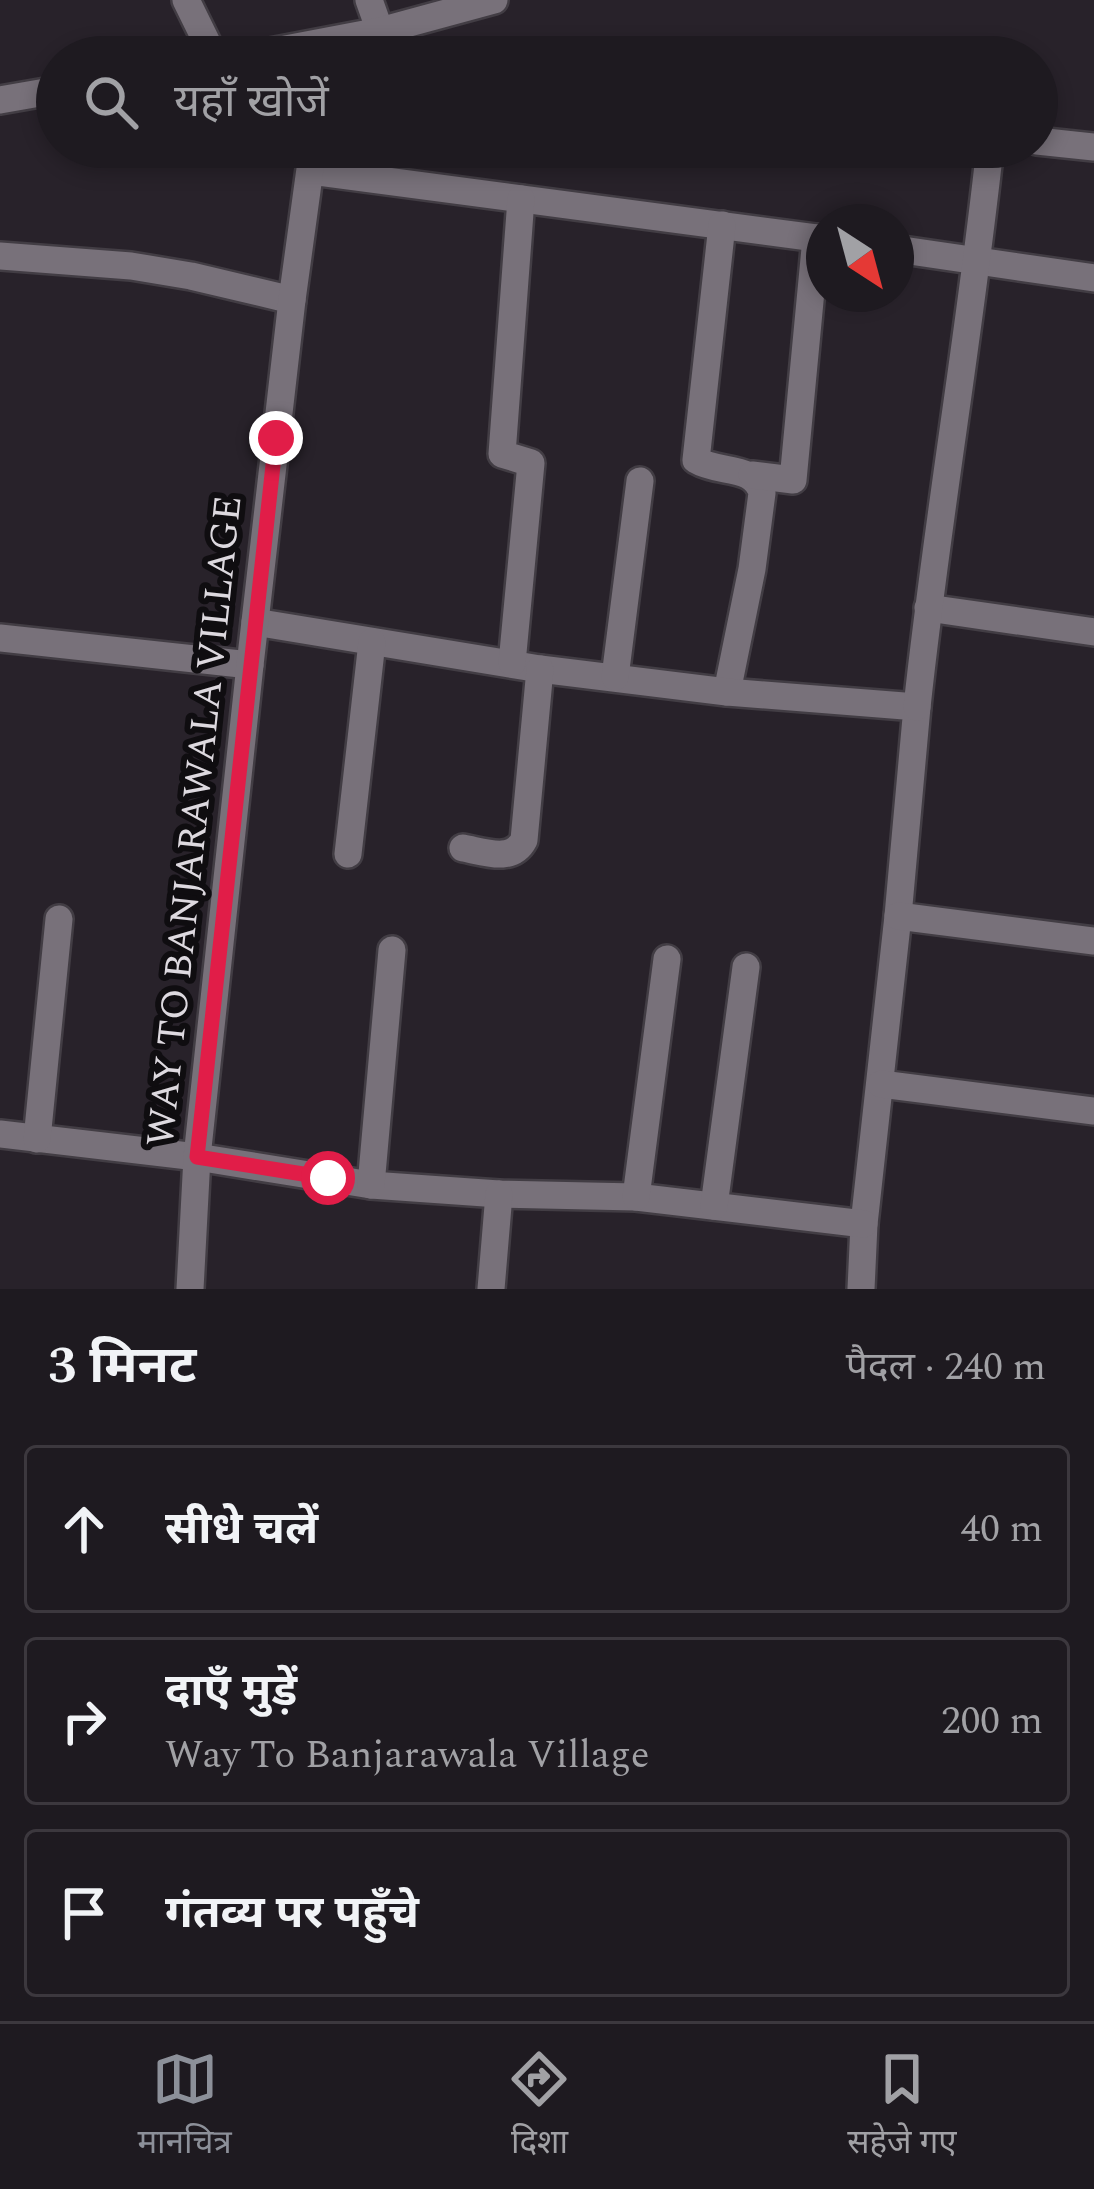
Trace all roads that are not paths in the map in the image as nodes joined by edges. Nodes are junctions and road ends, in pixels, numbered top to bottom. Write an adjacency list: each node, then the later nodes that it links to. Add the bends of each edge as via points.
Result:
1 (186, 0): 5 (street)
2 (369, 0): 4 (street)
3 (494, 0): 4 (street)
4 (380, 32): 6 (street)
5 (204, 36)
6 (367, 36)
7 (36, 94): 8 (street)
8 (0, 100)
9 (1058, 143): 10 (street)
10 (1094, 147)
11 (311, 168): 21 (street, WAY TO BANJARAWALA VILLAGE)
12 (359, 168): 14 (street)
13 (988, 168): 19 (street)
14 (521, 199): 15 (street); 31 (street, via 502,454 531,463)
15 (722, 225): 16 (street); 23 (street, via 696,460)
16 (806, 236)
17 (914, 252): 19 (street)
18 (0, 256): 21 (street, via 131,266)
19 (977, 261): 20 (street); 25 (street)
20 (1094, 278)
21 (292, 300): 26 (street, WAY TO BANJARAWALA VILLAGE)
22 (812, 312): 23 (street, via 793,480)
23 (752, 475): 33 (street, via 762,493 760,518)
24 (640, 481): 32 (street)
25 (928, 608): 27 (street); 34 (street)
26 (255, 622): 29 (street); 30 (street, WAY TO BANJARAWALA VILLAGE)
27 (1094, 632)
28 (0, 638): 30 (street)
29 (372, 642): 31 (street); 36 (street)
30 (250, 665): 47 (street, WAY TO BANJARAWALA VILLAGE)
31 (526, 666): 32 (street); 35 (street, via 524,840 508,855)
32 (615, 677): 33 (street)
33 (727, 692): 34 (street)
34 (917, 707): 37 (street)
35 (463, 848)
36 (348, 854)
37 (898, 916): 39 (street); 43 (street)
38 (59, 919): 46 (street)
39 (1094, 941)
40 (392, 950): 48 (street)
41 (668, 959): 50 (street)
42 (746, 967): 51 (street)
43 (881, 1084): 44 (street); 52 (street)
44 (1094, 1111)
45 (0, 1134): 46 (street)
46 (37, 1138): 47 (street)
47 (197, 1157): 48 (street); 53 (street, WAY TO BANJARAWALA VILLAGE)
48 (371, 1184): 49 (street)
49 (500, 1194): 50 (street); 54 (street)
50 (635, 1197): 51 (street)
51 (714, 1206): 52 (street)
52 (865, 1224): 55 (street)
53 (190, 1289)
54 (490, 1289)
55 (861, 1289)

